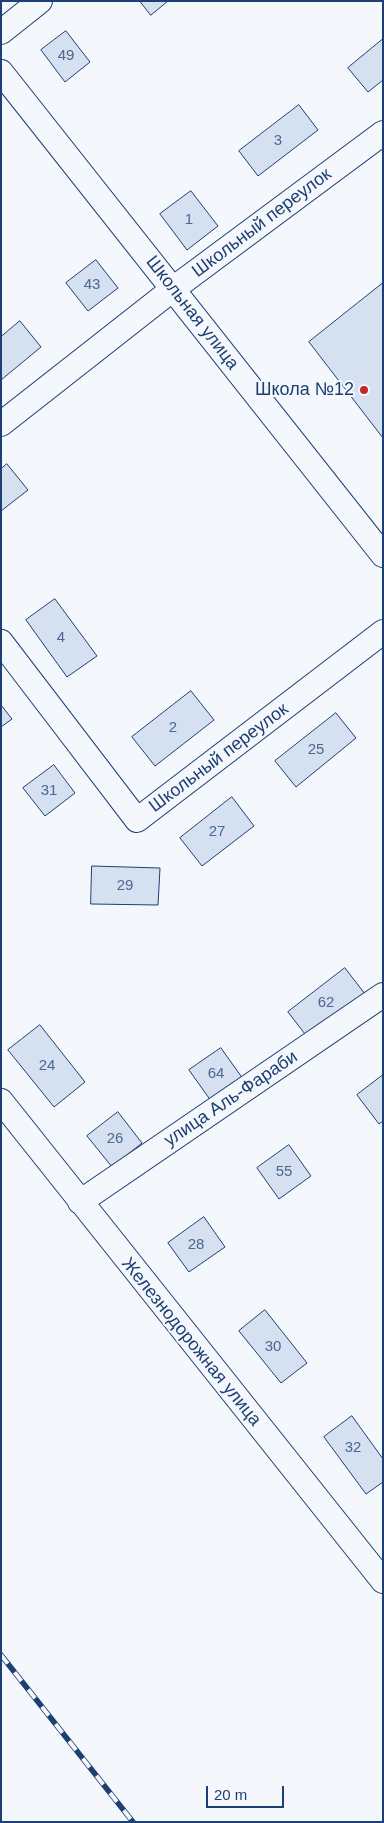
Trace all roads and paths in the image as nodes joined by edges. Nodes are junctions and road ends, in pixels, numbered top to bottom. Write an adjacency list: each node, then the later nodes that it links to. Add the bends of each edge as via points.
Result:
1 (40, 1): 2 (street)
2 (1, 32)
3 (1, 72): 5 (street, Школьная улица)
4 (383, 134): 5 (street, Школьный переулок)
5 (173, 289): 6 (street, Школьный переулок); 7 (street, Школьная улица)
6 (1, 424)
7 (383, 554)
8 (383, 632): 9 (street, Школьный переулок, via 137,820)
9 (1, 642)
10 (383, 995): 12 (street, улица Аль-Фараби)
11 (1, 1102): 12 (street, Железнодорожная улица)
12 (80, 1202): 13 (street, Железнодорожная улица)
13 (383, 1581)

